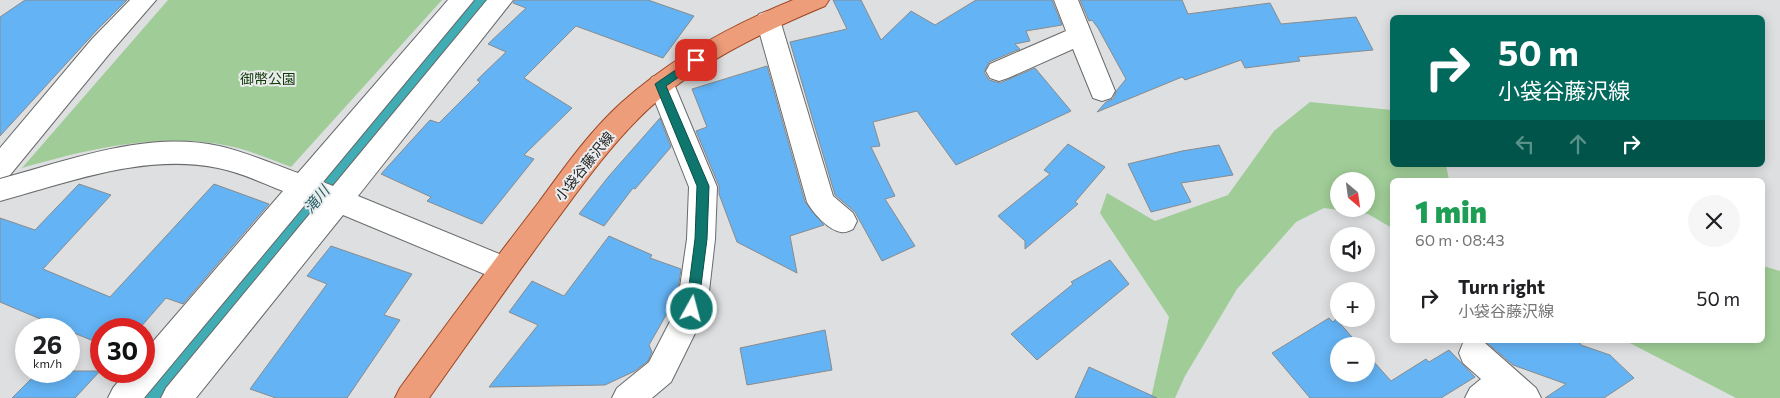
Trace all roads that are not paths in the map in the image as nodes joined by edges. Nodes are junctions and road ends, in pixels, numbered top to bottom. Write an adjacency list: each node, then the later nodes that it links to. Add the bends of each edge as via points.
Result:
1 (144, 0): 11 (street, via 101,46)
2 (462, 0): 13 (street)
3 (501, 0): 13 (street)
4 (816, 0): 6 (main road, 小袋谷藤沢線)
5 (1066, 0): 7 (street)
6 (768, 20): 9 (main road, 小袋谷藤沢線, via 696,60); 14 (street, via 821,202)
7 (1080, 35): 8 (street); 10 (street)
8 (999, 71)
9 (661, 84): 15 (main road, 小袋谷藤沢線, via 629,111 586,160); 21 (street, via 703,186 701,239 692,309 660,372)
10 (1102, 91)
11 (0, 167)
12 (0, 190): 13 (street, via 114,159 170,152 219,157)
13 (321, 193): 15 (street); 18 (street); 19 (street)
14 (843, 221)
15 (504, 268): 20 (main road, 小袋谷藤沢線)
16 (1474, 353): 17 (street)
17 (1503, 392)
18 (124, 398)
19 (177, 398)
20 (411, 398)
21 (628, 398)

